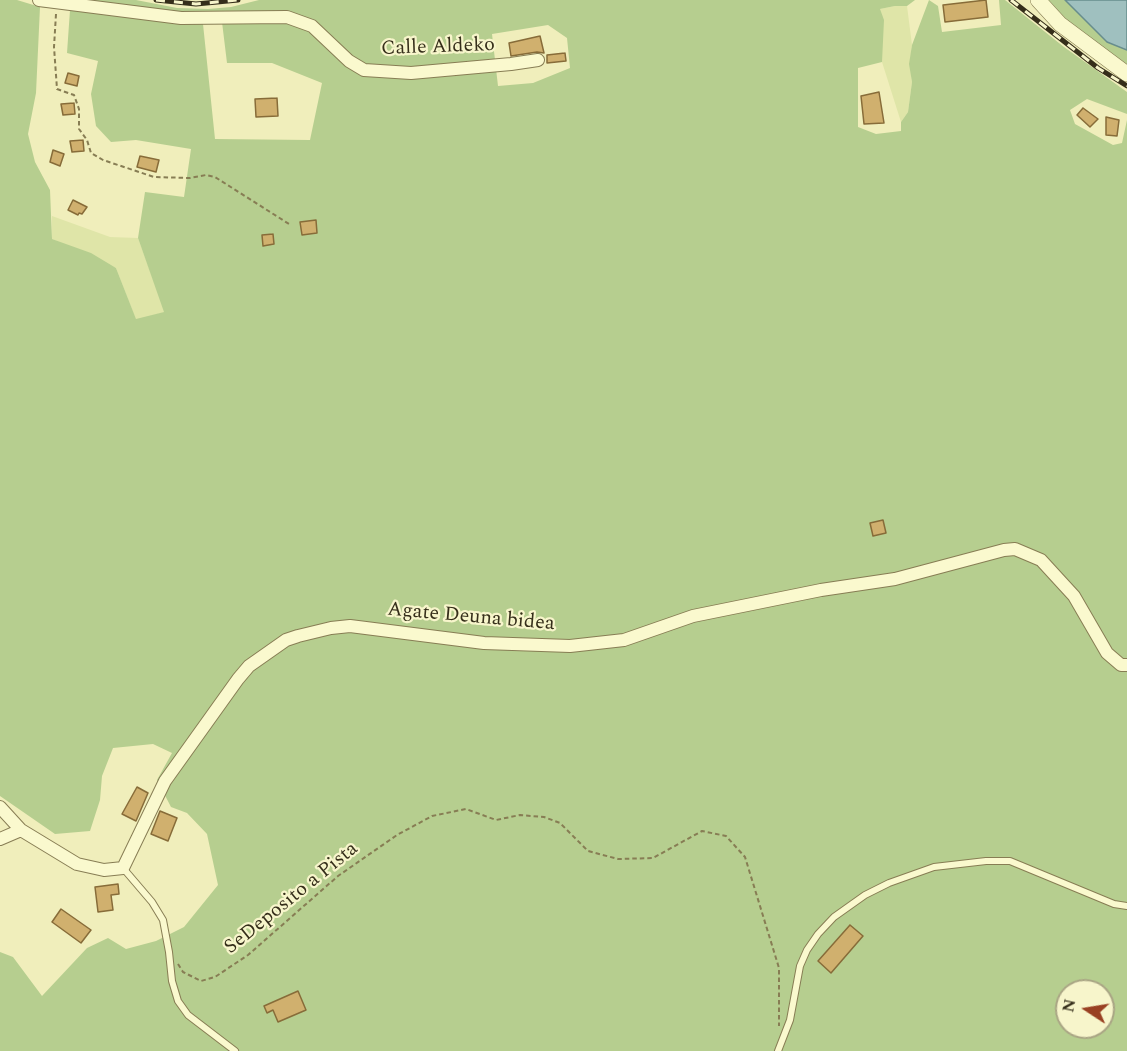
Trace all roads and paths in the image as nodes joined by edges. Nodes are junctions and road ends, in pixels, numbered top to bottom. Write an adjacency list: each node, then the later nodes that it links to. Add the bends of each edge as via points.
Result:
1 (39, 0): 3 (street, Calle Aldeko)
2 (1038, 0): 5 (street, via 1060,24)
3 (57, 2): 4 (street, Calle Aldeko, via 181,18 287,17 312,26 363,70 411,73); 6 (path, via 57,88 74,95 79,129 91,153 154,177 215,177)
4 (538, 60)
5 (1127, 74)
6 (289, 224)
7 (1127, 665): 11 (street, Agate Deuna bidea, via 1121,665 1107,653 1074,596 1041,560 1015,549 895,579 693,616 624,640 559,645 484,642 350,626 323,630 286,640 249,666 238,679 165,781)
8 (0, 807): 9 (street)
9 (21, 830): 10 (street); 11 (street, via 77,864 104,870)
10 (0, 838)
11 (123, 868): 13 (lane, via 163,920)
12 (1127, 906): 16 (lane, via 1010,861 934,867 889,883 834,917 807,950)
13 (170, 952): 14 (path, SeDeposito a Pista, via 183,972 201,981 215,977 248,955 338,876 432,816 466,809 496,820 520,815 544,817 560,823 588,851 618,859 653,858 702,831 726,836 745,857 779,968); 15 (lane, via 171,981 178,1001 188,1015)
14 (778, 1029)
15 (235, 1051)
16 (778, 1051)

